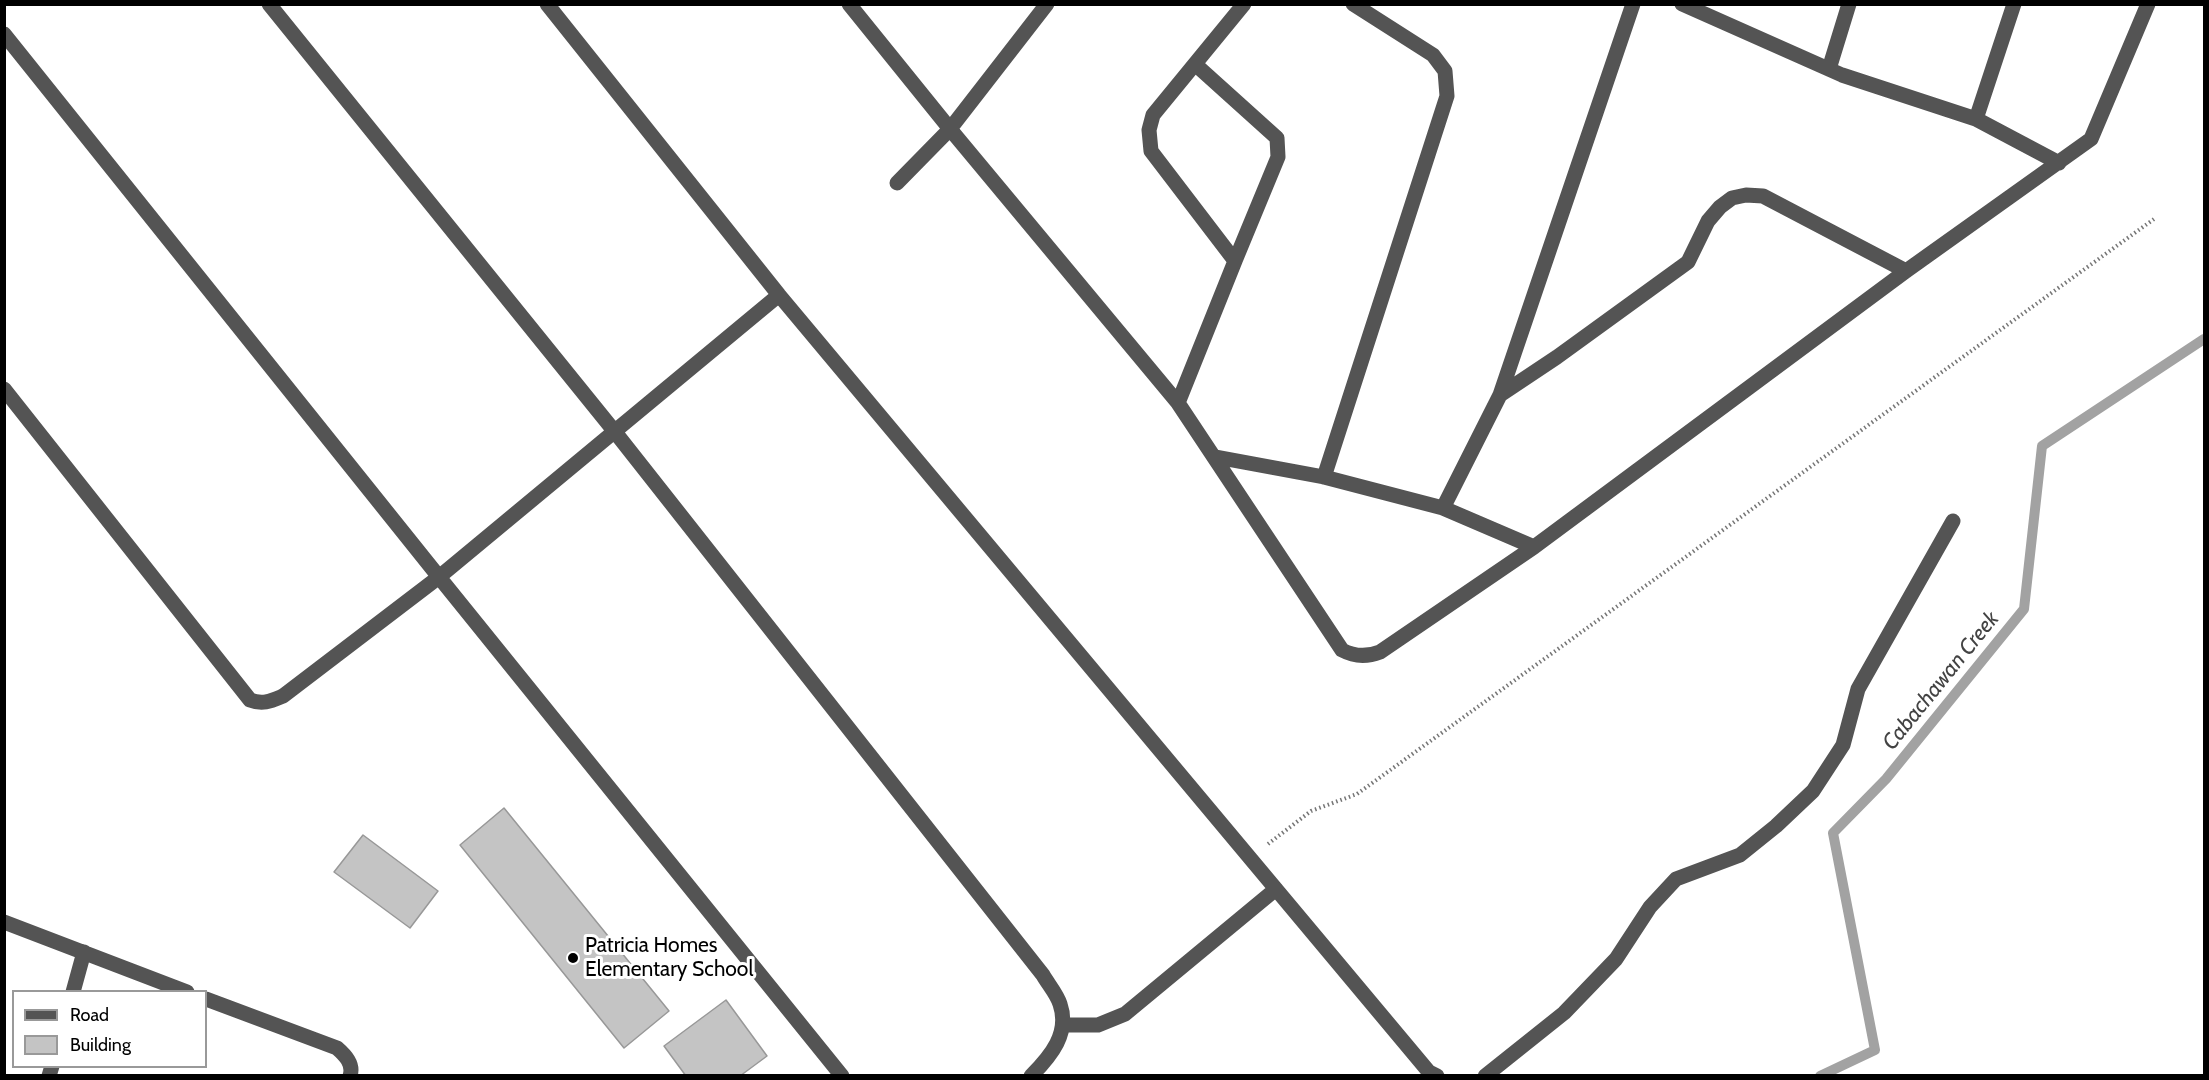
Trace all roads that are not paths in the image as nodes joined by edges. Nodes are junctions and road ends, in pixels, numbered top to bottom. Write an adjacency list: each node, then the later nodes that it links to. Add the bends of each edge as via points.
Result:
1 (268, 4): 25 (street)
2 (547, 4): 21 (street)
3 (849, 4): 16 (street)
4 (1047, 4): 16 (street)
5 (1244, 4): 13 (street)
6 (1353, 4): 27 (street, via 1433,55 1445,71 1447,96)
7 (1633, 4): 23 (street)
8 (1682, 4): 14 (street)
9 (1849, 4): 14 (street)
10 (2014, 4): 15 (street)
11 (2148, 4): 17 (street, via 2091,139)
12 (4, 34): 31 (street)
13 (1196, 65): 19 (street, via 1276,138 1278,157); 19 (street, via 1153,115 1149,130 1151,151)
14 (1829, 69): 15 (street)
15 (1976, 119): 17 (street)
16 (950, 129): 18 (street); 24 (street)
17 (2059, 163): 20 (street)
18 (897, 183)
19 (1235, 261): 24 (street)
20 (1906, 271): 23 (street, via 1763,196 1732,198 1708,221 1688,262); 30 (street)
21 (779, 295): 25 (street); 32 (street)
22 (4, 389): 31 (street, via 250,700 268,702 283,696)
23 (1500, 395): 28 (street)
24 (1178, 403): 26 (street)
25 (615, 432): 31 (street); 38 (street, via 1043,975 1060,1002)
26 (1215, 457): 27 (street); 30 (street, via 1342,650 1351,655 1371,656 1380,652)
27 (1324, 477): 28 (street)
28 (1443, 508): 30 (street)
29 (1953, 521): 43 (street, via 1858,689 1843,745 1813,791 1740,855 1676,879 1650,907 1616,959 1564,1013)
30 (1534, 547)
31 (439, 577): 40 (street)
32 (1276, 889): 38 (street, via 1125,1014 1098,1025); 42 (street, via 1429,1072)
33 (4, 922): 34 (street)
34 (84, 952): 35 (street); 36 (street)
35 (74, 990)
36 (182, 990)
37 (207, 999): 39 (street, via 337,1048 349,1062)
38 (1065, 1025): 41 (street, via 1052,1052)
39 (350, 1076)
40 (842, 1076)
41 (1031, 1076)
42 (1437, 1076)
43 (1485, 1076)

